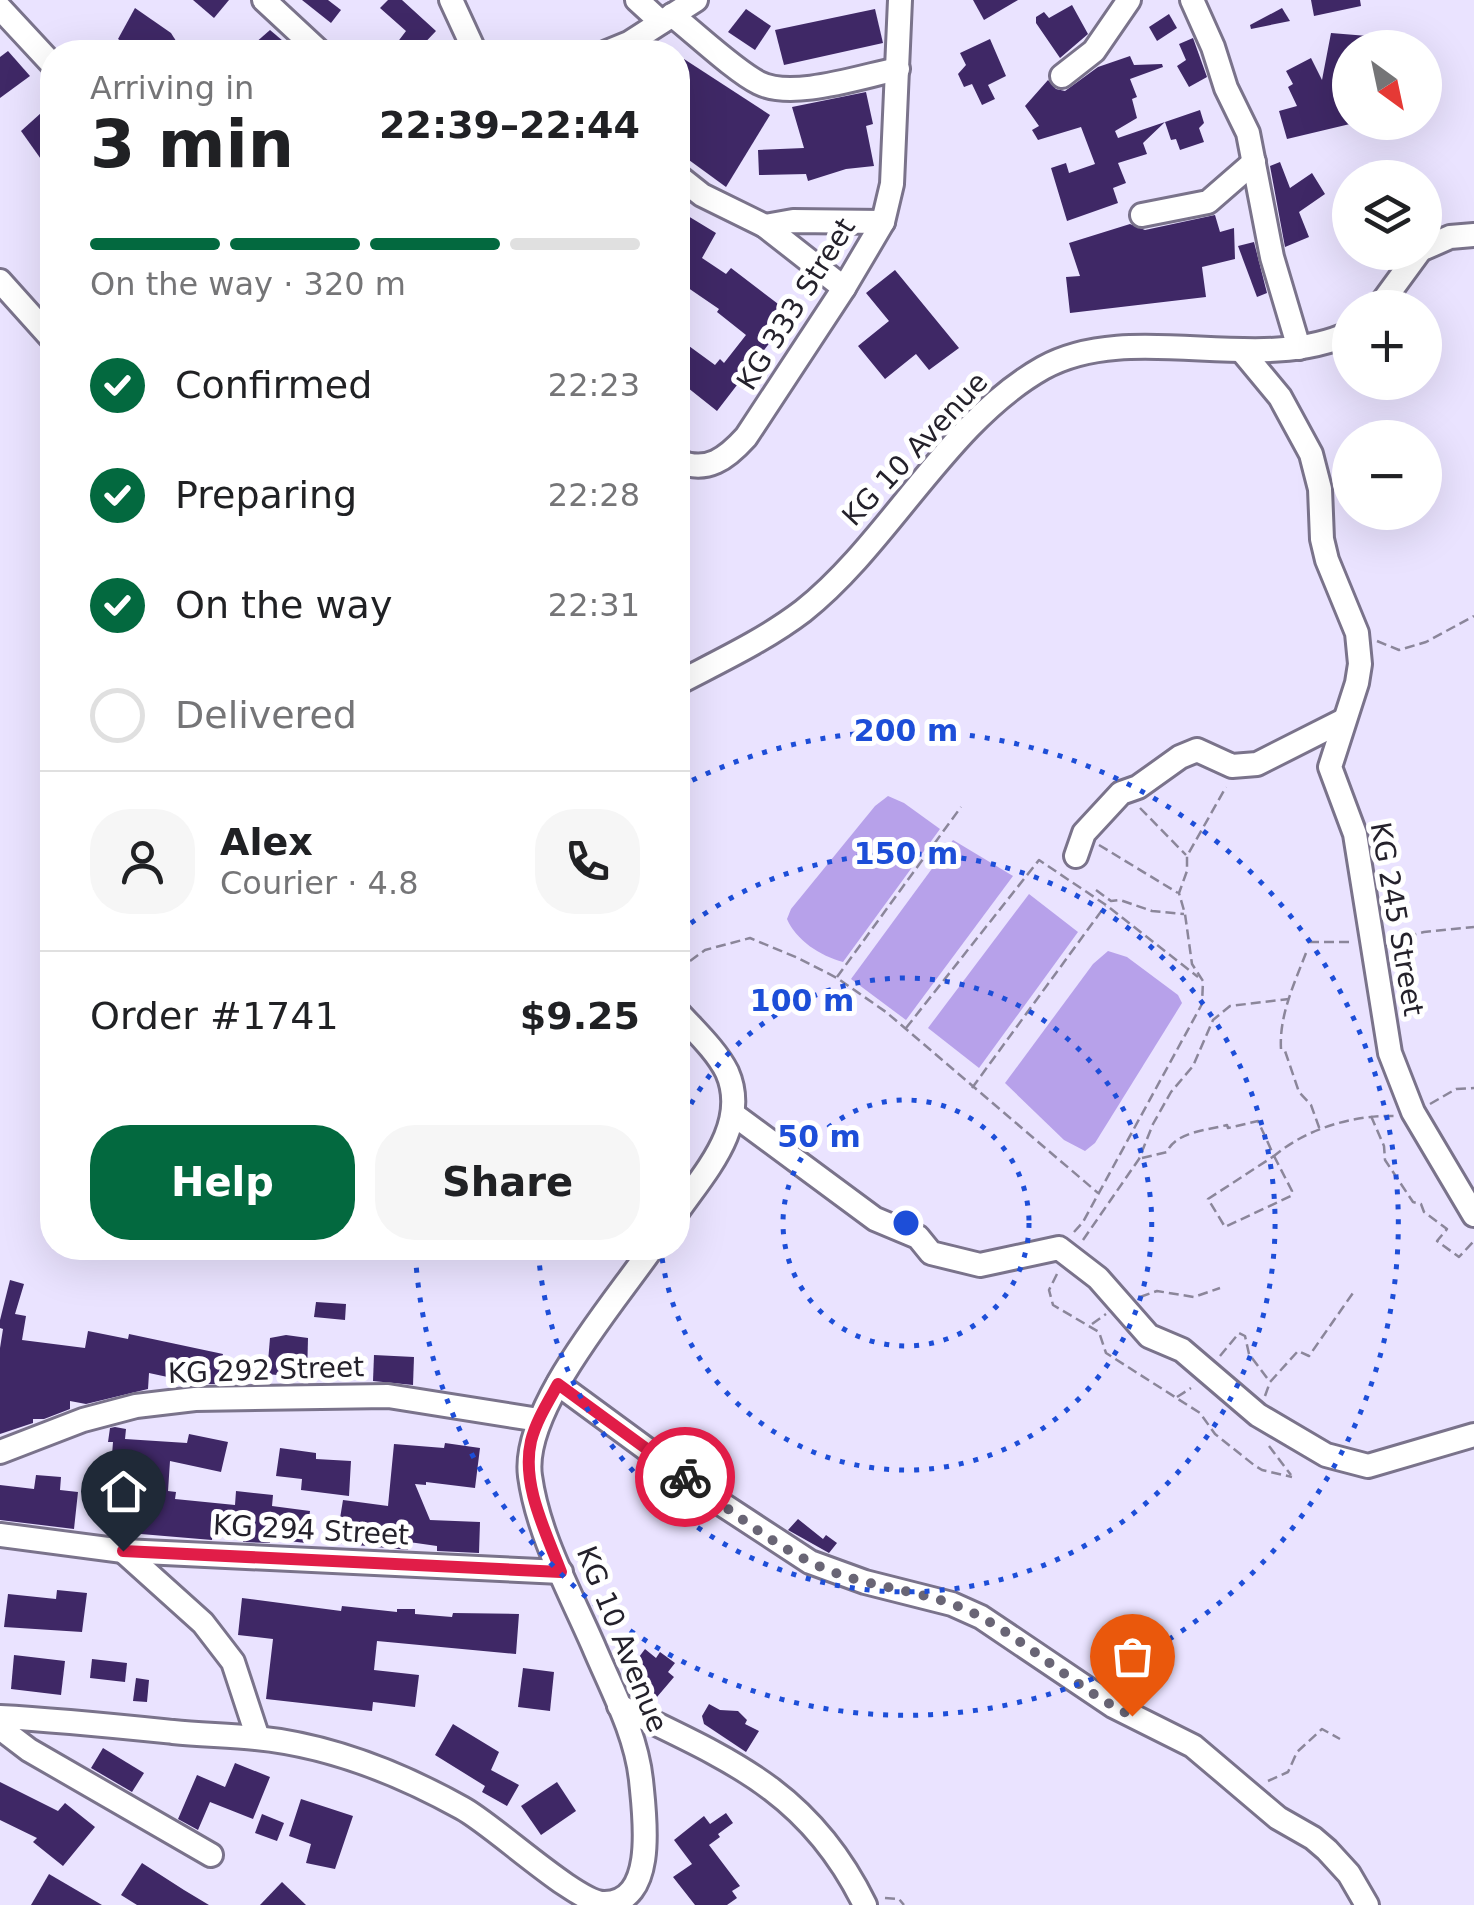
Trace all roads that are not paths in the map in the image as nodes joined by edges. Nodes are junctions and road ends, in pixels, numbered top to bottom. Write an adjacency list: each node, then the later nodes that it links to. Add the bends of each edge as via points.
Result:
1 (264, 0): 10 (street)
2 (451, 0): 11 (street)
3 (637, 0): 9 (street)
4 (696, 0): 9 (street)
5 (900, 0): 14 (street, KG 333 Street)
6 (1129, 0): 15 (street, via 1094,51)
7 (1192, 0): 16 (street)
8 (0, 8): 13 (street)
9 (666, 18): 12 (street); 14 (street, via 758,82 778,88)
10 (307, 40)
11 (469, 40)
12 (628, 40)
13 (40, 51)
14 (898, 69): 19 (street, KG 333 Street, via 892,184)
15 (1062, 76)
16 (1254, 162): 18 (street, via 1208,202); 27 (street, via 1272,258)
17 (690, 186): 20 (street)
18 (1142, 215)
19 (883, 222): 20 (street); 24 (street, KG 333 Street)
20 (765, 226): 24 (street)
21 (1473, 231): 22 (street)
22 (1442, 240)
23 (0, 281): 25 (street)
24 (844, 288): 29 (street, KG 333 Street, via 733,452)
25 (40, 326)
26 (1332, 338): 27 (street, KG 10 Avenue)
27 (1299, 348): 28 (street, KG 10 Avenue)
28 (1241, 350): 30 (street, KG 10 Avenue, via 1118,349 1045,367 974,424 804,610); 31 (street, KG 245 Street, via 1280,397 1311,454 1322,539 1357,633 1360,664)
29 (690, 466)
30 (690, 677)
31 (1344, 720): 32 (street, via 1256,764 1232,766 1198,750 1180,757 1121,793); 36 (street, KG 245 Street, via 1330,768 1356,834 1390,1053 1412,1112)
32 (1079, 847)
33 (690, 1027): 34 (street, via 726,1072)
34 (733, 1114): 35 (street, via 722,1147); 40 (street, via 876,1219 918,1237 931,1253 980,1265 1064,1253 1098,1278 1150,1336 1182,1350 1258,1415 1326,1455 1368,1466)
35 (690, 1194)
36 (1474, 1216)
37 (644, 1260): 38 (street, KG 10 Avenue)
38 (558, 1384): 39 (street, KG 10 Avenue); 51 (street, via 795,1554 980,1616 1112,1706 1193,1746 1278,1818 1328,1850)
39 (539, 1420): 41 (street, KG 292 Street, via 388,1396 195,1400 83,1420); 44 (street, KG 10 Avenue, via 530,1474)
40 (1474, 1435)
41 (0, 1452)
42 (0, 1534): 43 (street, KG 294 Street)
43 (123, 1551): 44 (street, KG 294 Street); 48 (street, via 203,1623 233,1662)
44 (561, 1572): 45 (street, KG 10 Avenue)
45 (619, 1706): 48 (street, KG 10 Avenue, via 639,1762 647,1839 640,1877 624,1897 604,1904 579,1894 482,1819 428,1789 312,1747); 50 (street, via 779,1792 846,1866)
46 (0, 1717): 48 (street, KG 10 Avenue)
47 (0, 1728): 49 (street)
48 (258, 1738)
49 (211, 1855)
50 (865, 1905)
51 (1367, 1905)

